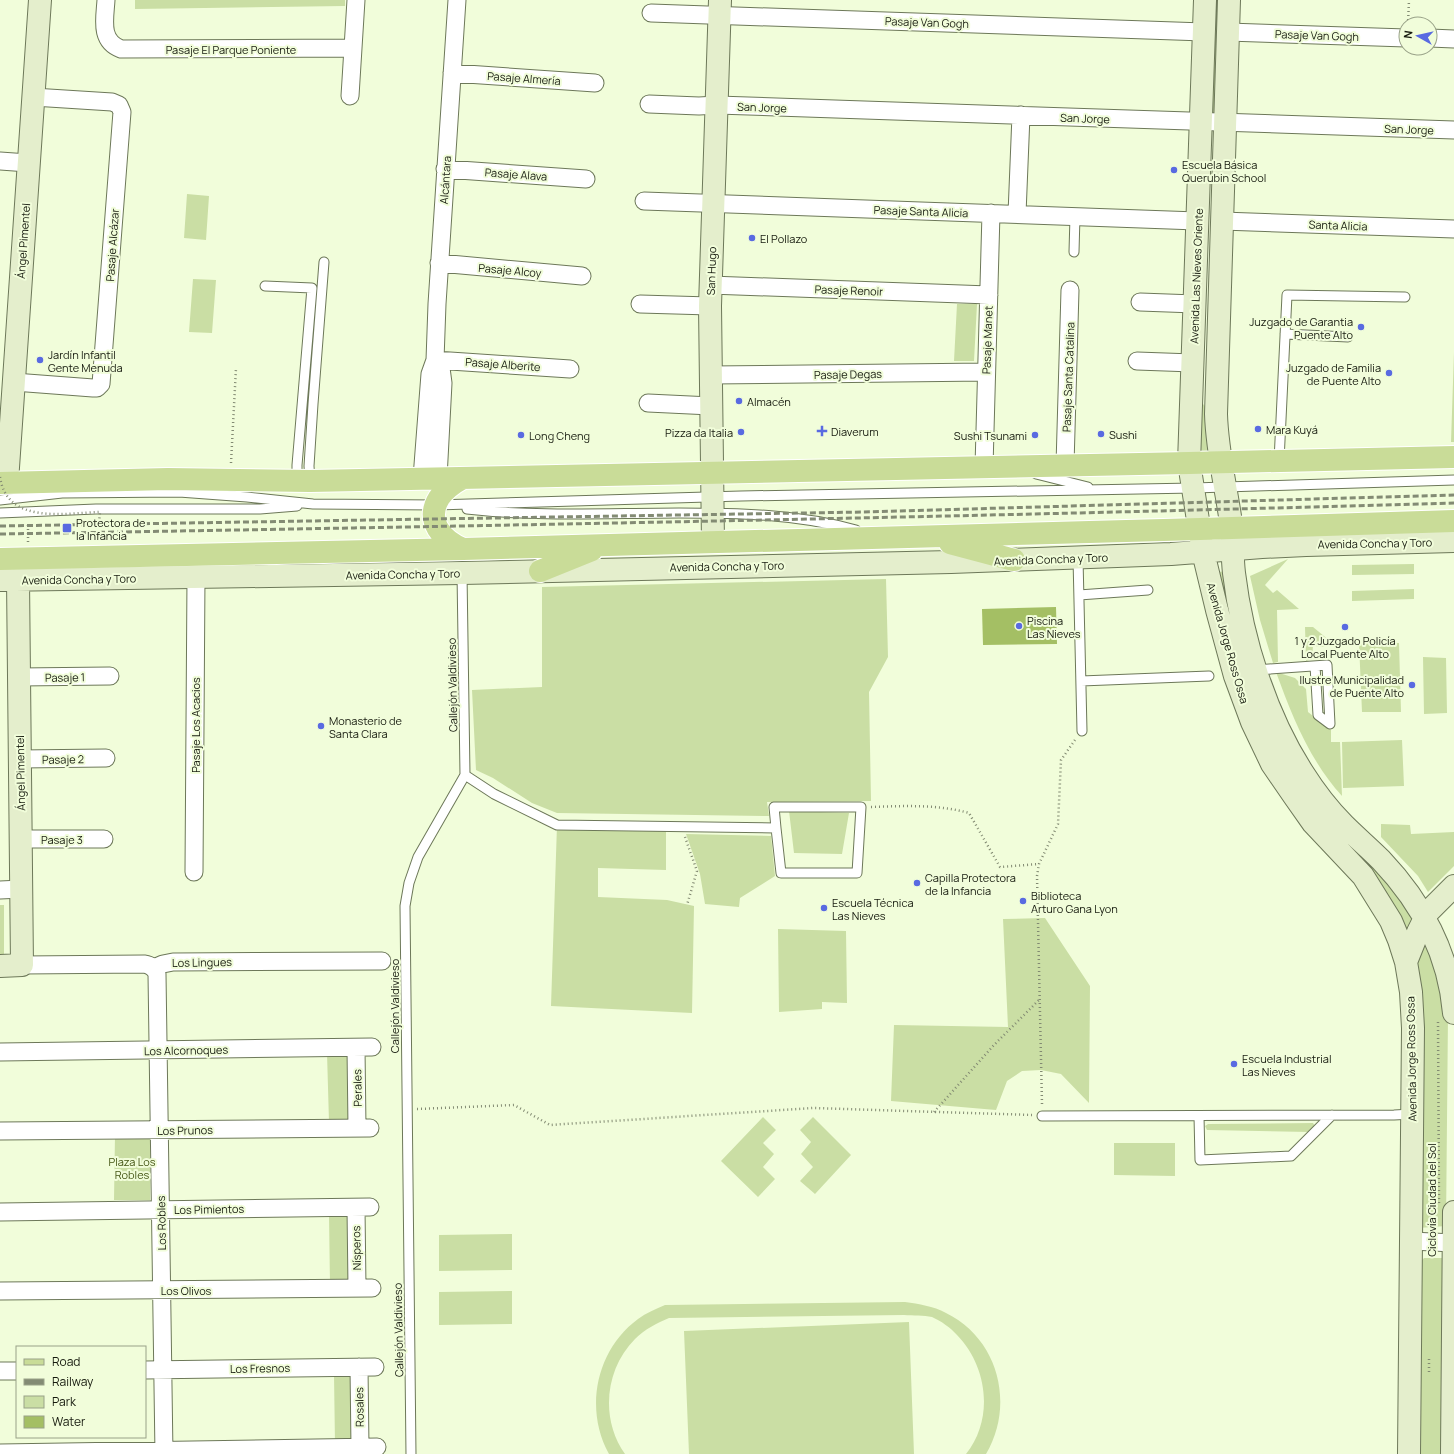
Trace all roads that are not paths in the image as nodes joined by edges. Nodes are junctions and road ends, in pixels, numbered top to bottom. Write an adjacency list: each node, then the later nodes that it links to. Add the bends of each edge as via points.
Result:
1 (40, 0): 18 (street, Ángel Pimentel)
2 (106, 0): 14 (street, Pasaje El Parque Poniente, via 105,33 115,47)
3 (356, 0): 14 (street)
4 (457, 0): 15 (street, Alcántara)
5 (1205, 0): 9 (street, Avenida Las Nieves Oriente)
6 (1229, 0): 10 (street)
7 (720, 7): 8 (street, Pasaje Van Gogh); 9 (street, Pasaje Van Gogh); 20 (street, San Hugo)
8 (651, 13)
9 (1204, 32): 22 (street, Avenida Las Nieves Oriente)
10 (1228, 32): 11 (street, Pasaje Van Gogh); 23 (street)
11 (1398, 38)
12 (1438, 38): 13 (street)
13 (1454, 39)
14 (353, 48): 17 (street)
15 (452, 73): 16 (street, Pasaje Almería); 27 (street, Alcántara)
16 (595, 83)
17 (350, 96)
18 (33, 97): 26 (street, Ángel Pimentel); 58 (street, Pasaje Alcázar, via 116,103 121,108 121,120 101,384 93,388)
19 (649, 104): 20 (street, San Jorge)
20 (717, 105): 21 (street, San Jorge); 30 (street, San Hugo)
21 (1021, 116): 22 (street, San Jorge); 32 (street)
22 (1201, 122): 23 (street, San Jorge); 34 (street, Avenida Las Nieves Oriente)
23 (1225, 122): 24 (street, San Jorge); 35 (street)
24 (1454, 130)
25 (0, 161): 26 (street)
26 (28, 163): 58 (street, Ángel Pimentel)
27 (445, 169): 28 (street, Pasaje Alava); 39 (street, Alcántara)
28 (586, 179)
29 (644, 201): 30 (street, Pasaje Santa Alicia)
30 (713, 204): 31 (street, Pasaje Santa Alicia); 44 (street, San Hugo)
31 (991, 213): 32 (street, Pasaje Santa Alicia); 43 (street, Pasaje Manet)
32 (1017, 214): 33 (street, Pasaje Santa Alicia)
33 (1075, 216): 34 (street, Pasaje Santa Alicia); 37 (lane)
34 (1197, 221): 48 (street, Avenida Las Nieves Oriente)
35 (1222, 221): 36 (street, Santa Alicia); 51 (street)
36 (1454, 229)
37 (1074, 252)
38 (324, 262): 71 (lane, via 309,466)
39 (439, 263): 40 (street, Pasaje Alcoy); 53 (street, Alcántara)
40 (582, 276)
41 (265, 286): 71 (lane, via 312,288 297,465)
42 (1070, 290): 65 (street, Pasaje Santa Catalina)
43 (989, 295): 44 (street, Pasaje Renoir); 56 (street, Pasaje Manet)
44 (710, 296): 47 (street, Pasaje Renoir); 57 (street, San Hugo)
45 (1405, 296): 49 (lane, via 1287,295)
46 (1140, 302): 48 (street)
47 (640, 304)
48 (1195, 304): 52 (street, Avenida Las Nieves Oriente)
49 (1285, 334): 50 (lane); 62 (lane)
50 (1348, 337)
51 (1218, 350): 52 (street); 63 (street, via 1216,420)
52 (1193, 356): 54 (street); 64 (street, Avenida Las Nieves Oriente)
53 (435, 360): 55 (street, Pasaje Alberite); 69 (street, Alcántara, via 441,368 442,382)
54 (1137, 361)
55 (570, 369)
56 (986, 372): 57 (street, Pasaje Degas); 67 (street, Pasaje Manet)
57 (710, 375): 60 (street, San Hugo)
58 (14, 382): 73 (street, Ángel Pimentel)
59 (648, 403): 60 (street)
60 (710, 406): 68 (street, San Hugo)
61 (1454, 456): 62 (main road)
62 (1279, 461): 63 (main road)
63 (1221, 462): 64 (main road); 75 (street)
64 (1189, 463): 65 (main road); 74 (street, Avenida Las Nieves Oriente)
65 (1065, 465): 66 (main road)
66 (1007, 466): 67 (main road); 76 (lane)
67 (984, 467): 68 (main road)
68 (712, 472): 70 (main road); 79 (street, San Hugo)
69 (430, 478): 70 (main road); 71 (main road)
70 (463, 478): 78 (main road, via 446,490)
71 (304, 480): 73 (main road, via 168,479)
72 (1454, 480): 75 (lane)
73 (2, 485): 77 (lane, via 62,493 179,492)
74 (1194, 488): 75 (lane); 76 (lane); 82 (street, Avenida Las Nieves Oriente)
75 (1226, 488): 85 (street)
76 (1101, 490): 79 (lane)
77 (313, 504): 78 (lane); 80 (lane, via 260,509 90,509)
78 (436, 505): 79 (lane); 79 (lane, via 519,513); 89 (main road, via 435,524 439,531 450,542)
79 (713, 505): 84 (lane, via 756,514 792,517); 87 (street, San Hugo)
80 (0, 513)
81 (1454, 521): 85 (main road, Avenida Concha y Toro)
82 (1200, 529): 83 (main road, Avenida Concha y Toro); 85 (main road, Avenida Concha y Toro); 90 (street, Avenida Las Nieves Oriente)
83 (926, 536): 84 (main road, Avenida Concha y Toro); 93 (main road)
84 (881, 537): 87 (main road, Avenida Concha y Toro)
85 (1232, 539): 86 (street, Avenida Concha y Toro, via 1306,545); 90 (street, Avenida Concha y Toro); 101 (street, Avenida Jorge Ross Ossa, via 1238,596)
86 (1454, 541)
87 (713, 542): 88 (main road, Avenida Concha y Toro)
88 (607, 544): 89 (main road, Avenida Concha y Toro); 94 (main road)
89 (463, 548): 92 (main road, Avenida Concha y Toro)
90 (1203, 552): 91 (street, Avenida Concha y Toro); 120 (street, Avenida Jorge Ross Ossa, via 1235,676 1252,722 1272,764 1313,823 1362,876 1391,921)
91 (1078, 558): 93 (street, Avenida Concha y Toro); 99 (lane)
92 (0, 559)
93 (1014, 560): 94 (street, Avenida Concha y Toro)
94 (540, 571): 95 (street, Avenida Concha y Toro)
95 (462, 573): 96 (street, Avenida Concha y Toro); 109 (lane, Callejón Valdivieso)
96 (196, 577): 97 (street, Avenida Concha y Toro); 113 (street, Pasaje Los Acacios)
97 (9, 580): 104 (street, Ángel Pimentel)
98 (1148, 590): 99 (lane)
99 (1079, 595): 105 (lane)
100 (1315, 666): 100 (lane, via 1327,665 1330,724 1318,715); 101 (lane)
101 (1256, 670): 117 (street, Avenida Jorge Ross Ossa, via 1290,751 1312,786 1344,825 1393,873)
102 (110, 676): 104 (street, Pasaje 1)
103 (1209, 676): 105 (lane)
104 (19, 677): 108 (street, Ángel Pimentel)
105 (1081, 681): 106 (lane)
106 (1082, 730)
107 (106, 758): 108 (street, Pasaje 2)
108 (20, 759): 111 (street, Ángel Pimentel)
109 (465, 775): 110 (lane, via 494,794 557,825); 151 (lane, Callejón Valdivieso, via 418,857 409,883 405,906)
110 (776, 828): 110 (lane, via 781,873 857,873 861,807 774,807)
111 (21, 839): 112 (street, Pasaje 3); 115 (street, Ángel Pimentel)
112 (104, 839)
113 (194, 872)
114 (1454, 886): 117 (street)
115 (21, 889): 116 (street); 121 (street, Ángel Pimentel)
116 (0, 890)
117 (1425, 918): 120 (street); 124 (street, Avenida Jorge Ross Ossa, via 1447,970)
118 (1454, 952): 124 (street)
119 (382, 961): 123 (street, Los Lingues, via 173,962)
120 (1406, 962): 128 (street, Avenida Jorge Ross Ossa, via 1413,1028)
121 (22, 965): 122 (street, Los Lingues); 123 (street, Los Lingues, via 144,964)
122 (0, 966)
123 (154, 968): 126 (street, Los Robles, via 157,974)
124 (1449, 1014)
125 (364, 1048): 126 (street, Los Alcornoques); 132 (street, Perales)
126 (159, 1050): 127 (street, Los Alcornoques); 133 (street, Los Robles)
127 (0, 1052)
128 (1412, 1114): 129 (lane); 139 (street, Avenida Jorge Ross Ossa)
129 (1332, 1115): 131 (lane); 131 (lane, via 1291,1156 1200,1160)
130 (1042, 1116): 131 (lane)
131 (1199, 1116)
132 (364, 1128): 133 (street, Los Prunos)
133 (160, 1130): 134 (street, Los Prunos); 136 (street, Los Robles)
134 (0, 1131)
135 (363, 1208): 136 (street, Los Pimientos); 141 (street, Nísperos)
136 (161, 1210): 138 (street, Los Pimientos); 142 (street, Los Robles)
137 (1446, 1211): 140 (street)
138 (0, 1212)
139 (1411, 1241): 140 (street); 152 (street, Avenida Jorge Ross Ossa)
140 (1454, 1243): 153 (street)
141 (364, 1288): 142 (street, Los Olivos)
142 (162, 1290): 143 (street, Los Olivos); 146 (street, Los Robles)
143 (0, 1291)
144 (367, 1367): 146 (street, Los Fresnos); 149 (street, Rosales, via 368,1448)
145 (146, 1370): 146 (street, Los Fresnos)
146 (163, 1370): 149 (street, Los Robles)
147 (16, 1371): 148 (street)
148 (0, 1372)
149 (164, 1452): 150 (street)
150 (0, 1453)
151 (411, 1454)
152 (1409, 1454)
153 (1452, 1454)

